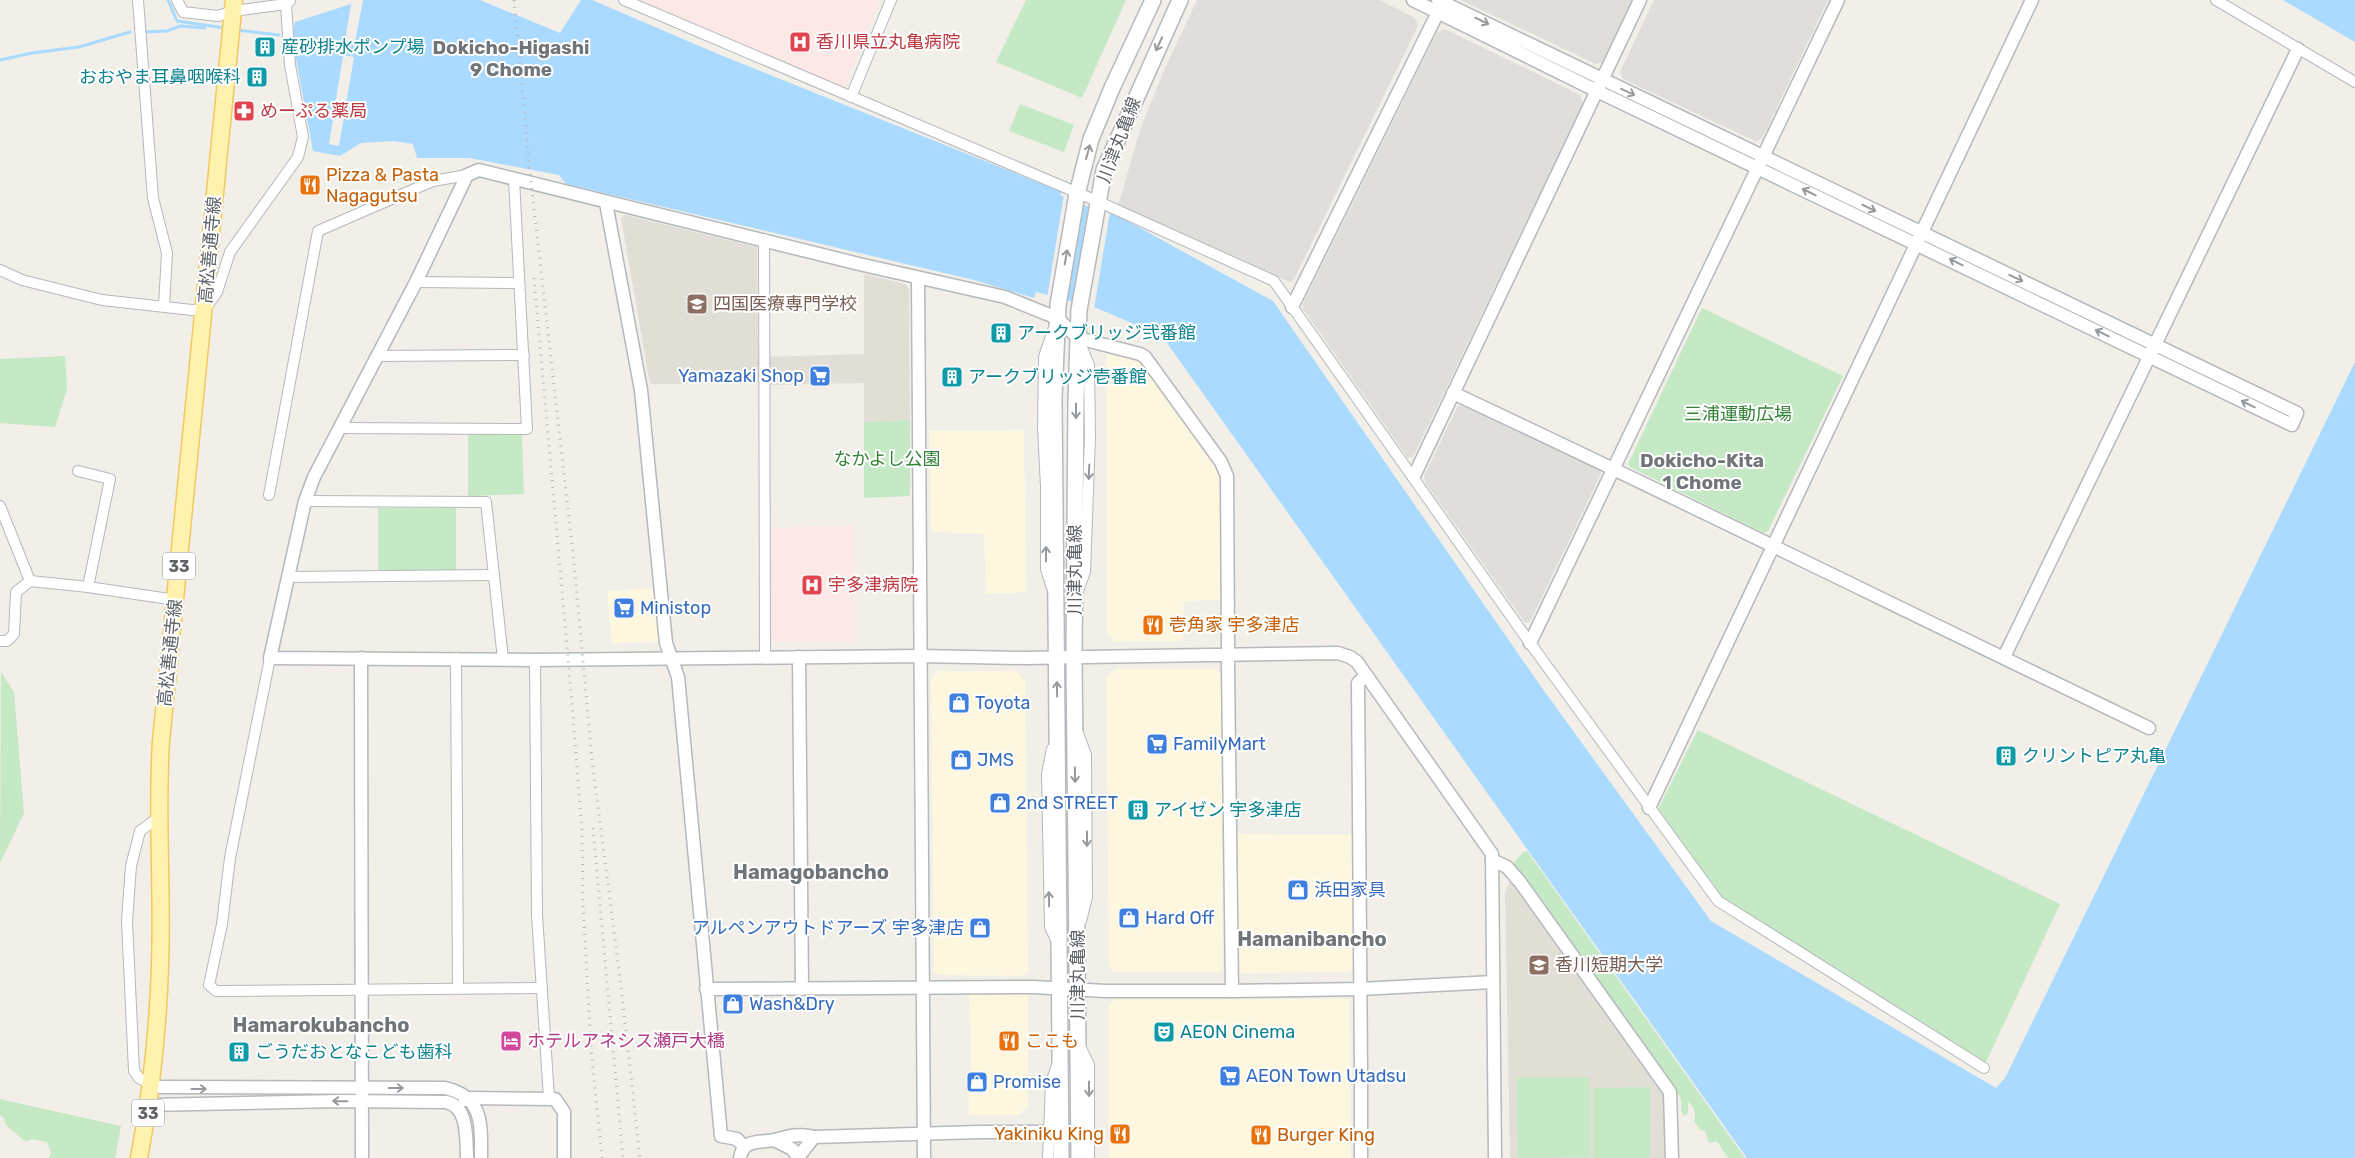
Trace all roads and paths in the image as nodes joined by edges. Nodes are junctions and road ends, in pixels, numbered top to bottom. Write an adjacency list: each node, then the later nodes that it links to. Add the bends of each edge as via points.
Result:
1 (138, 0): 31 (street, via 153,198 167,253)
2 (176, 0): 14 (street, via 182,12 189,15 218,16)
3 (624, 0): 18 (street)
4 (891, 0): 18 (street)
5 (1153, 0): 22 (main road, 川津丸亀線, one-way to 5, via 1092,139)
6 (1180, 0): 24 (main road, 川津丸亀線, one-way to 24, via 1104,170)
7 (1413, 0): 13 (street)
8 (1640, 0): 17 (street)
9 (1838, 0): 19 (street)
10 (2032, 0): 26 (street)
11 (2216, 0): 15 (street)
12 (289, 2): 14 (street); 33 (street, via 290,66 303,137 298,157 230,252 217,292)
13 (1441, 4): 17 (street); 32 (street)
14 (233, 8): 33 (main road, 高松善通寺線 / 33)
15 (2298, 49): 16 (street); 36 (street)
16 (2355, 82)
17 (1599, 85): 19 (street); 39 (street)
18 (851, 97): 22 (street)
19 (1761, 161): 26 (street); 41 (street)
20 (467, 175): 21 (street, via 479,170); 29 (street); 44 (street, via 434,181 318,231)
21 (514, 179): 23 (street); 30 (street)
22 (1077, 196): 24 (street); 34 (main road, 川津丸亀線, one-way to 22)
23 (606, 203): 25 (street); 57 (street, via 641,390 666,644)
24 (1097, 204): 32 (street, via 1274,281); 35 (main road, 川津丸亀線)
25 (764, 239): 28 (street); 58 (street)
26 (1920, 239): 36 (street); 47 (street)
27 (0, 270): 31 (street, via 22,280 102,300)
28 (918, 278): 34 (street); 55 (street)
29 (416, 282): 30 (street); 38 (street)
30 (518, 283): 37 (street)
31 (164, 306): 33 (street)
32 (1292, 307): 43 (street)
33 (205, 309): 52 (main road, 高松善通寺線 / 33)
34 (1057, 311): 35 (street); 60 (main road, 川津丸亀線, one-way to 34, via 1054,398)
35 (1078, 338): 56 (street, via 1145,357 1225,467); 61 (main road, 川津丸亀線, one-way to 61)
36 (2152, 351): 36 (street, one-way to 36, via 2297,413 2292,425); 65 (street)
37 (524, 355): 38 (street); 40 (street, via 527,430)
38 (377, 356): 40 (street)
39 (1453, 393): 41 (street); 43 (street)
40 (341, 428): 45 (street, via 314,477)
41 (1612, 468): 47 (street); 54 (street)
42 (78, 471): 51 (street, via 110,479)
43 (1414, 476): 54 (street)
44 (269, 495)
45 (305, 501): 48 (street, via 486,502); 49 (street)
46 (0, 506): 50 (street)
47 (1773, 546): 65 (street); 70 (street)
48 (494, 575): 49 (street); 66 (street)
49 (288, 577): 62 (street)
50 (30, 581): 51 (street); 53 (street, via 16,592 14,634 7,641)
51 (88, 587): 52 (street)
52 (176, 600): 71 (main road, 高松善通寺線 / 33, via 161,741)
53 (0, 640)
54 (1530, 643): 70 (street)
55 (920, 656): 59 (street); 60 (street); 76 (street)
56 (1228, 656): 61 (street); 68 (street, via 1338,653 1357,662); 83 (street)
57 (670, 657): 58 (street); 67 (street); 78 (street, via 678,677)
58 (765, 657): 59 (street)
59 (799, 657): 79 (street)
60 (1057, 657): 61 (street); 77 (main road, 川津丸亀線, one-way to 60)
61 (1074, 657): 80 (main road, 川津丸亀線, one-way to 80)
62 (270, 658): 63 (street); 82 (street, via 230,858 222,924 209,985 216,990)
63 (361, 658): 64 (street); 82 (street)
64 (456, 658): 66 (street); 74 (street)
65 (2004, 658): 69 (street)
66 (503, 659): 67 (street)
67 (535, 660): 75 (street, via 536,915)
68 (1366, 675): 72 (street, via 1489,849); 81 (street, via 1358,683)
69 (2149, 728)
70 (1649, 808): 86 (street, via 1718,901)
71 (159, 817): 87 (main road, 高松善通寺線 / 33, via 160,964); 87 (street, via 140,831 131,866 127,921 134,1071)
72 (1492, 860): 73 (street); 112 (street, via 1506,867 1520,882 1670,1092)
73 (1494, 982): 81 (street); 111 (street)
74 (458, 988): 75 (street); 82 (street)
75 (540, 988): 90 (street)
76 (924, 988): 77 (street); 79 (street); 95 (street)
77 (1060, 988): 80 (street); 85 (main road, 川津丸亀線)
78 (706, 989): 79 (street); 98 (street, via 721,1136 737,1139)
79 (802, 989)
80 (1078, 989): 83 (street); 84 (main road, 川津丸亀線)
81 (1360, 989): 83 (street); 110 (street)
82 (361, 990): 88 (street)
83 (1232, 991)
84 (1078, 1042): 108 (main road, 川津丸亀線); 109 (street, one-way to 109, via 1089,1065)
85 (1060, 1054): 94 (street, via 1051,1083); 107 (main road, 川津丸亀線)
86 (1984, 1068)
87 (150, 1086): 88 (street, one-way to 88); 92 (main road, 高松善通寺線 / 33)
88 (363, 1088): 89 (street, one-way to 89, via 446,1088); 91 (street)
89 (468, 1098): 90 (street); 93 (street); 103 (street, via 481,1123)
90 (549, 1098): 104 (street, via 555,1099 564,1112)
91 (363, 1102): 92 (street, one-way to 92); 93 (street, via 446,1102); 101 (street)
92 (149, 1105): 100 (main road, 高松善通寺線 / 33)
93 (456, 1106): 102 (street, via 466,1128)
94 (1048, 1132): 95 (street); 106 (street)
95 (924, 1134): 96 (street); 105 (street)
96 (814, 1137): 97 (street, via 786,1135); 99 (street)
97 (774, 1140): 98 (street, via 754,1141); 99 (street, via 784,1143)
98 (742, 1152)
99 (799, 1157)
100 (140, 1158)
101 (362, 1158)
102 (467, 1158)
103 (481, 1158)
104 (564, 1158)
105 (924, 1158)
106 (1048, 1158)
107 (1061, 1158)
108 (1079, 1158)
109 (1089, 1158)
110 (1361, 1158)
111 (1495, 1158)
112 (1672, 1158)

